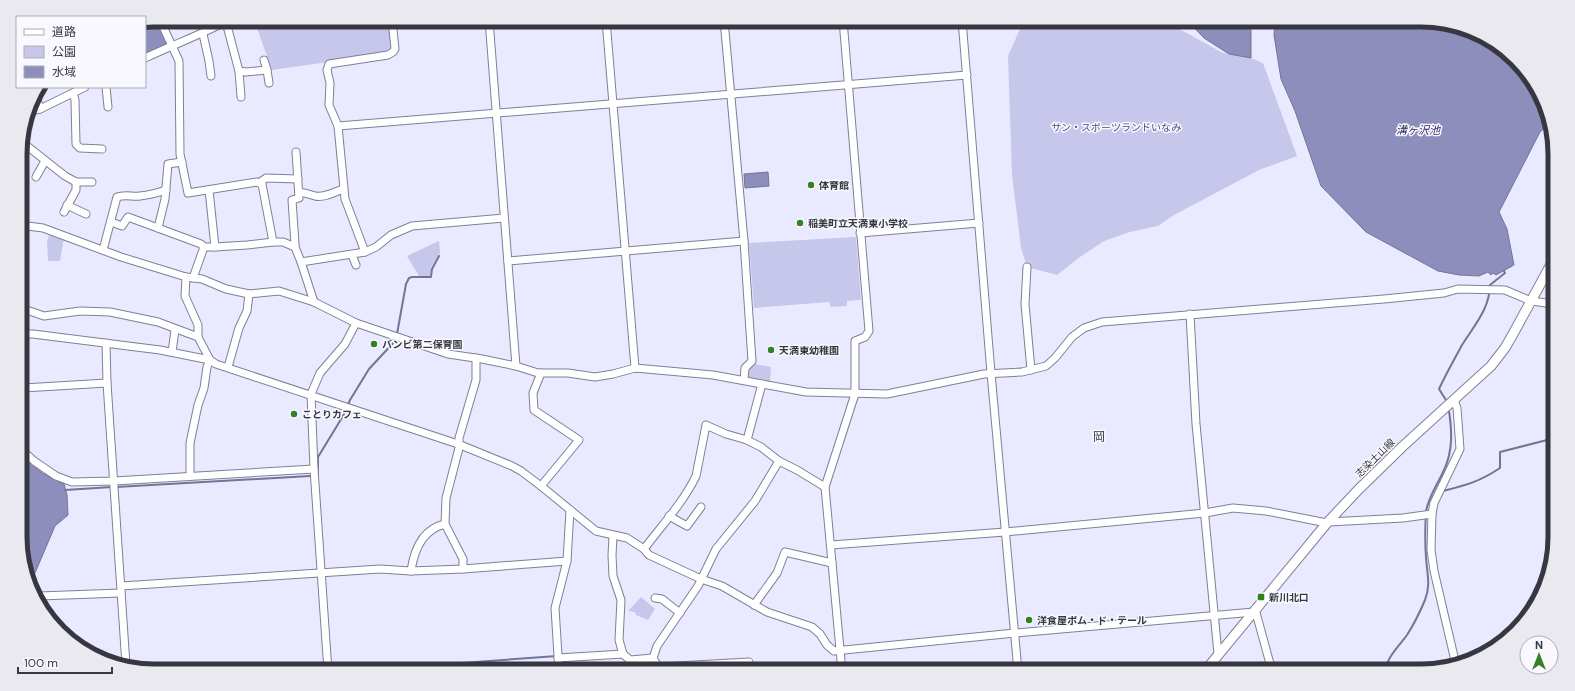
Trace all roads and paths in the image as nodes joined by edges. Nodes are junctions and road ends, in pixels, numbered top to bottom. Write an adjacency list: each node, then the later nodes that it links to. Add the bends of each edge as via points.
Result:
1 (163, 27): 11 (street)
2 (216, 27): 10 (street)
3 (228, 27): 15 (street)
4 (393, 27): 31 (street, via 395,49 388,55 329,64 329,105)
5 (490, 27): 30 (street)
6 (607, 27): 26 (street)
7 (725, 27): 23 (street)
8 (844, 27): 19 (street)
9 (963, 27): 16 (street)
10 (203, 34): 11 (street); 17 (street)
11 (172, 46): 12 (street); 36 (street, via 179,61)
12 (146, 58)
13 (264, 60): 14 (street)
14 (267, 70): 15 (street); 18 (street)
15 (239, 71): 24 (street)
16 (967, 75): 19 (street); 49 (street)
17 (211, 76)
18 (269, 83)
19 (849, 85): 23 (street); 52 (street)
20 (83, 88): 22 (street)
21 (106, 88): 27 (street)
22 (73, 93): 28 (street); 33 (street, via 76,144 80,148)
23 (730, 93): 26 (street); 53 (street)
24 (241, 97)
25 (38, 103): 28 (street)
26 (613, 104): 30 (street); 59 (street)
27 (108, 107)
28 (40, 109): 29 (street)
29 (35, 110)
30 (496, 112): 31 (street); 47 (street)
31 (338, 126): 42 (street)
32 (27, 146): 35 (street)
33 (98, 146)
34 (296, 152): 38 (street)
35 (45, 161): 37 (street); 39 (street)
36 (182, 162): 43 (street, via 168,164); 44 (street, via 188,193)
37 (36, 177)
38 (298, 179): 41 (street, via 266,178); 45 (street)
39 (76, 182): 40 (street); 46 (street, via 76,190 66,208)
40 (92, 182)
41 (259, 183): 44 (street); 54 (street, via 262,184)
42 (344, 189): 45 (street, via 323,196); 60 (street, via 345,199)
43 (166, 190): 48 (street, via 156,194 117,197); 51 (street)
44 (209, 190): 56 (street)
45 (299, 192): 57 (street, via 299,198 292,200 296,244)
46 (86, 214)
47 (504, 218): 60 (street, via 412,226 391,235); 62 (street)
48 (111, 222): 51 (street, via 122,226 128,217); 58 (street)
49 (979, 223): 52 (street); 87 (street)
50 (27, 226): 58 (street, via 43,228)
51 (158, 228): 55 (street)
52 (860, 232): 93 (street, via 869,331 865,338 855,341)
53 (744, 241): 59 (street); 88 (street, via 752,361 745,368)
54 (273, 242): 56 (street); 57 (street, via 282,242)
55 (204, 247): 56 (street); 67 (street)
56 (215, 247)
57 (294, 247): 63 (street)
58 (103, 250): 67 (street)
59 (625, 251): 62 (street); 84 (street)
60 (365, 252): 61 (street)
61 (352, 255): 63 (street); 64 (street)
62 (508, 261): 82 (street)
63 (301, 262): 70 (street)
64 (356, 265)
65 (1027, 267): 85 (street, via 1025,304)
66 (1548, 272): 69 (main road, 志染土山線)
67 (189, 278): 68 (street, via 202,279 226,289); 77 (street, via 185,296 198,325)
68 (250, 294): 70 (street, via 279,291); 83 (street)
69 (1531, 301): 71 (street); 73 (street, via 1505,290 1458,289 1444,293 1384,299); 94 (main road, 志染土山線, via 1505,348 1491,366)
70 (314, 302): 74 (street)
71 (1548, 303)
72 (27, 310): 75 (street, via 44,316 80,311 110,312 158,322)
73 (1190, 314): 85 (street, via 1102,322 1084,328 1072,337 1046,366); 106 (street, via 1196,424)
74 (356, 323): 80 (street, via 448,354); 92 (street, via 345,344 320,373)
75 (175, 330): 77 (street); 79 (street)
76 (27, 334): 78 (street)
77 (198, 337): 81 (street)
78 (106, 343): 79 (street); 89 (street)
79 (172, 352): 81 (street)
80 (476, 358): 82 (street); 96 (street, via 476,380)
81 (210, 360): 83 (street); 100 (street, via 190,443)
82 (516, 366): 86 (street)
83 (228, 368): 92 (street)
84 (635, 368): 86 (street, via 595,377); 88 (street)
85 (1031, 370): 87 (street)
86 (541, 373): 102 (street, via 533,393 534,410 579,440)
87 (990, 373): 93 (street, via 887,394); 111 (street)
88 (744, 380): 90 (street)
89 (107, 383): 91 (street); 101 (street)
90 (762, 384): 93 (street, via 806,392); 95 (street)
91 (27, 388)
92 (311, 394): 96 (street); 99 (street)
93 (855, 394): 103 (street)
94 (1454, 400): 107 (street, via 1457,408 1460,449); 109 (main road, 志染土山線, via 1396,452)
95 (747, 440): 98 (street); 108 (street, via 706,425 696,476)
96 (458, 444): 102 (street, via 521,471); 110 (street, via 446,498)
97 (27, 455): 101 (street, via 56,476 72,482)
98 (778, 461): 103 (street); 120 (street, via 755,501 716,549)
99 (314, 469): 100 (street); 119 (street)
100 (190, 476): 101 (street)
101 (114, 481): 121 (street)
102 (541, 486): 105 (street)
103 (826, 487): 113 (street)
104 (701, 507): 108 (street, via 687,526)
105 (570, 510): 112 (street, via 596,531); 115 (street)
106 (1205, 513): 109 (street, via 1233,508 1266,511); 111 (street); 127 (street)
107 (1428, 514): 109 (street); 134 (street, via 1434,571)
108 (669, 516): 114 (street)
109 (1328, 523): 125 (main road, 志染土山線)
110 (445, 524): 117 (street, via 463,559); 118 (street, via 428,532 416,549)
111 (1005, 532): 113 (street); 128 (street)
112 (613, 536): 114 (street, via 627,538); 130 (street, via 612,570 621,600 619,640)
113 (831, 545): 116 (street)
114 (644, 549): 120 (street, via 649,554)
115 (567, 561): 117 (street); 132 (street, via 555,608)
116 (832, 563): 124 (street, via 785,552 777,573); 129 (street)
117 (463, 568): 118 (street)
118 (411, 571): 119 (street)
119 (320, 573): 121 (street); 136 (street)
120 (701, 579): 124 (street, via 722,586); 126 (street)
121 (121, 590): 122 (street); 135 (street)
122 (42, 596)
123 (655, 598): 126 (street, via 662,599)
124 (754, 605): 129 (street, via 812,627 834,651)
125 (1255, 610): 127 (street); 131 (main road, 志染土山線); 144 (street)
126 (680, 613): 133 (street, via 657,646)
127 (1215, 614): 128 (street); 131 (street)
128 (1014, 633): 129 (street); 142 (street)
129 (840, 650): 141 (street)
130 (623, 654): 132 (street); 133 (street, via 630,660)
131 (1218, 654): 143 (main road, 志染土山線)
132 (558, 658): 137 (street)
133 (653, 658): 138 (street)
134 (1455, 660)
135 (126, 661)
136 (327, 664)
137 (558, 664)
138 (657, 664)
139 (724, 664): 140 (street)
140 (749, 664)
141 (841, 664)
142 (1017, 664)
143 (1210, 664)
144 (1270, 664)

